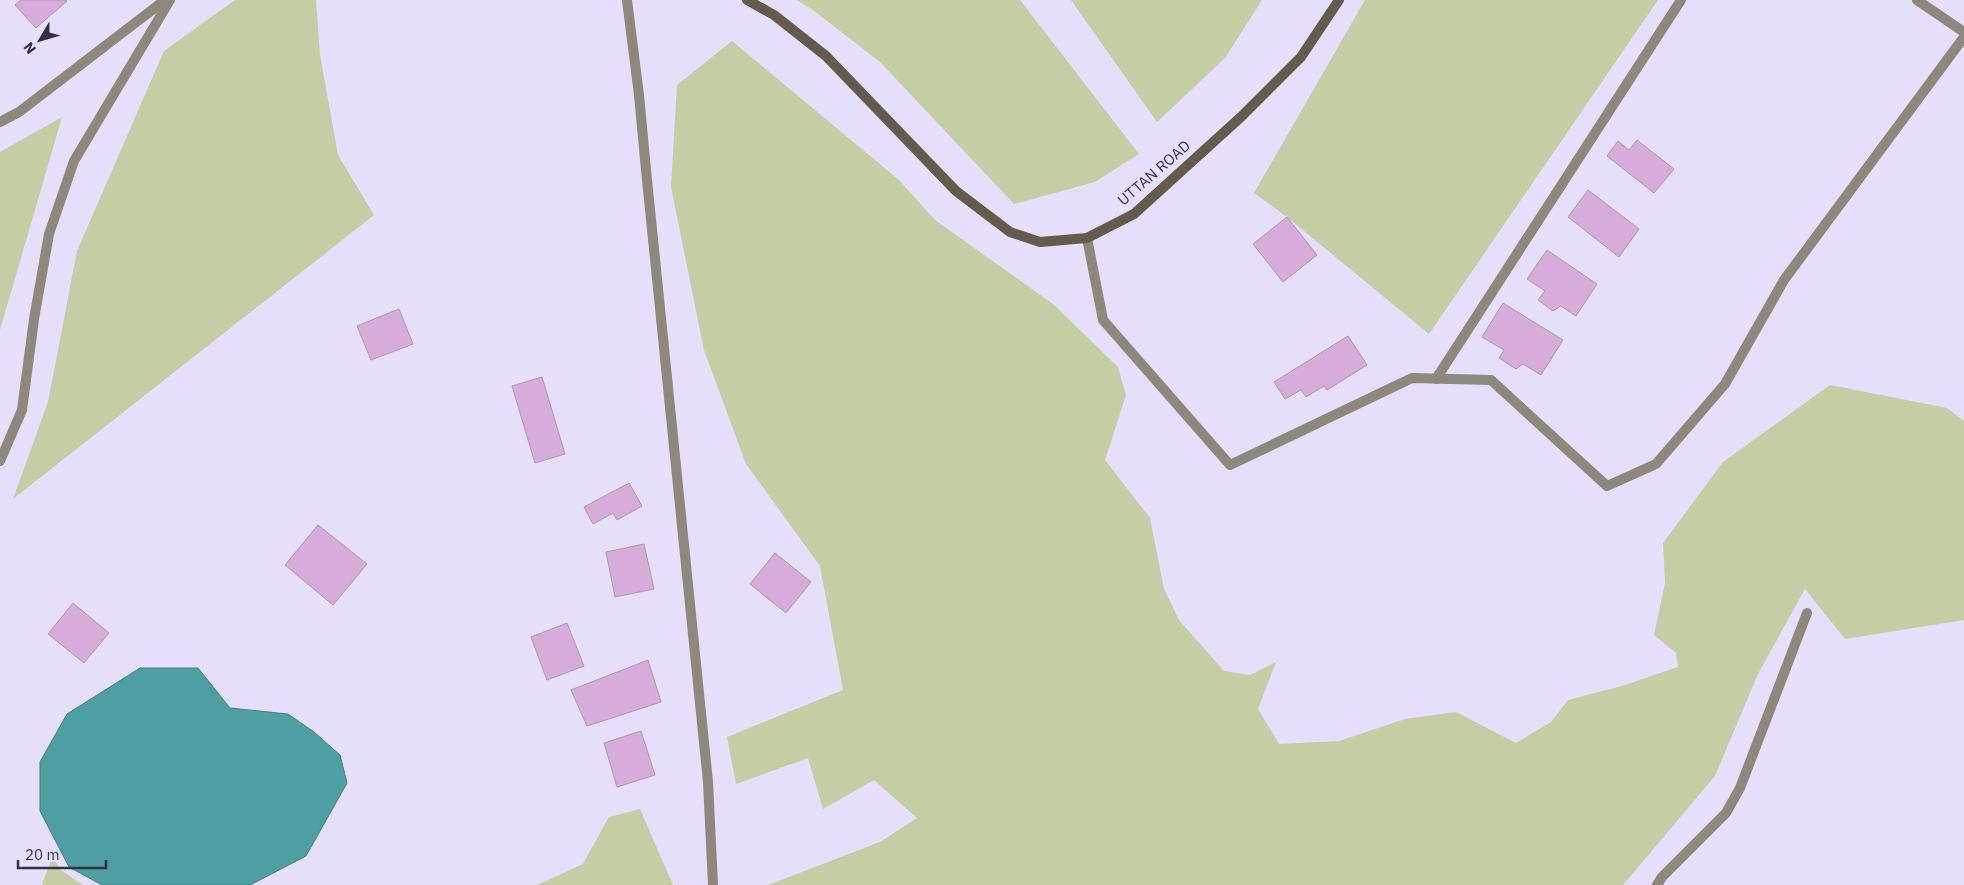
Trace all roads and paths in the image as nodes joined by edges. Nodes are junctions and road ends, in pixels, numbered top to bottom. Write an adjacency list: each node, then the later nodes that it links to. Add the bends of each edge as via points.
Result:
1 (165, 0): 10 (street, via 19,112)
2 (170, 0): 13 (street, via 74,161 49,234 22,410)
3 (627, 0): 15 (street, via 640,95 708,782)
4 (747, 0): 11 (main road, UTTAN ROAD, via 774,15 826,56 956,191 1010,232 1040,242)
5 (1339, 0): 11 (main road, UTTAN ROAD, via 1301,57 1242,116 1134,214)
6 (1681, 0): 12 (street)
7 (1917, 0): 8 (street)
8 (1964, 32)
9 (1964, 37): 12 (street, via 1784,280 1725,384 1656,464 1608,486 1491,380)
10 (0, 122)
11 (1088, 238): 12 (street, via 1103,320 1230,465 1412,378)
12 (1436, 379)
13 (0, 461)
14 (1807, 613): 16 (street, via 1740,788 1726,813)
15 (713, 885)
16 (1657, 885)

